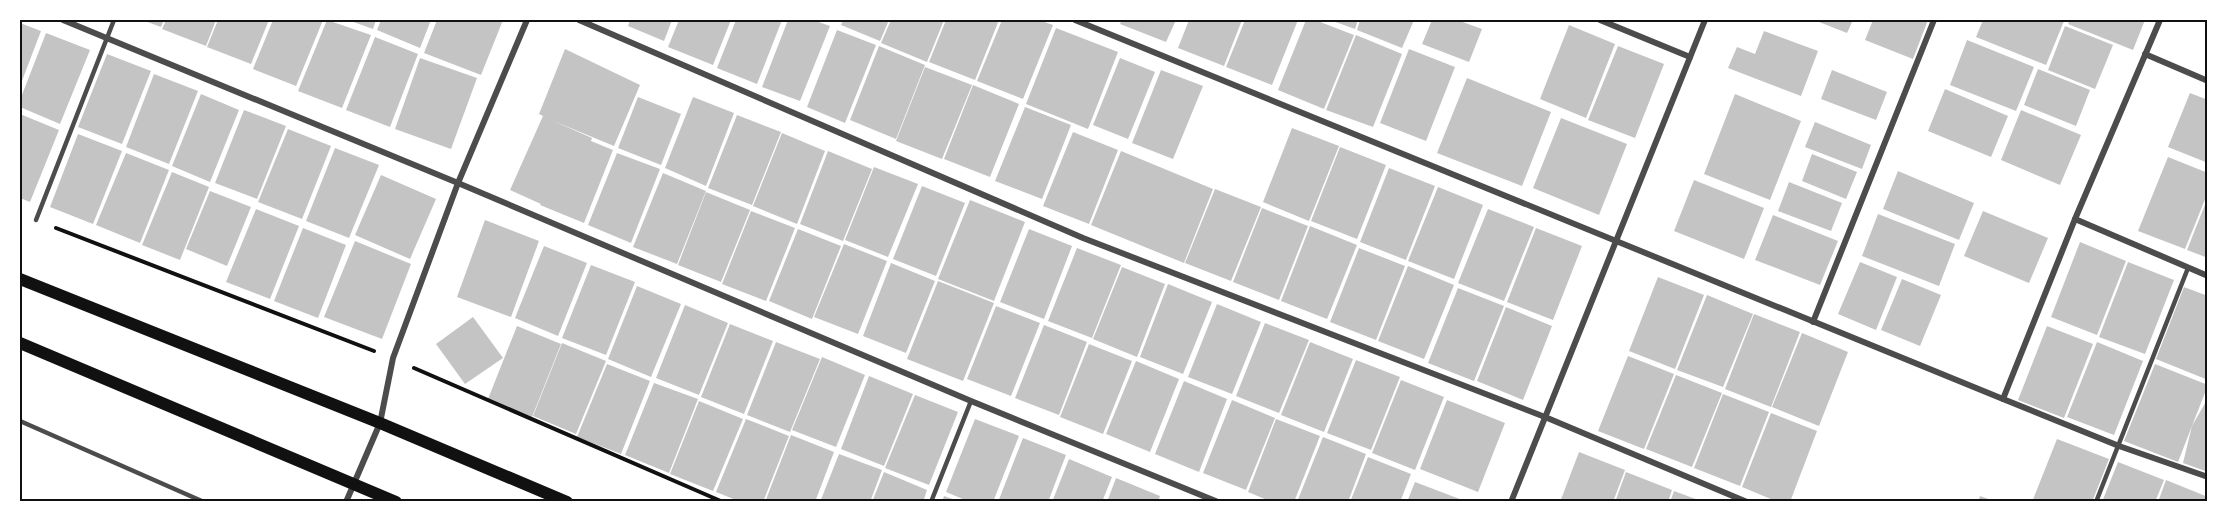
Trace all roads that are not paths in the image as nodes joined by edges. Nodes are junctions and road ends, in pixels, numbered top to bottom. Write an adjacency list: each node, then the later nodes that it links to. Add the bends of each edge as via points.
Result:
1 (63, 20): 10 (street)
2 (114, 20): 10 (lane)
3 (527, 20): 14 (street)
4 (579, 20): 25 (street, via 1083,238)
5 (1075, 20): 17 (street)
6 (1600, 20): 12 (street)
7 (1705, 20): 12 (street)
8 (1934, 20): 21 (street)
9 (2160, 20): 11 (street)
10 (107, 36): 14 (street); 16 (lane)
11 (2145, 54): 13 (street); 15 (street)
12 (1690, 57): 17 (street)
13 (2208, 81)
14 (458, 183): 24 (street); 27 (street, via 393,358)
15 (2075, 219): 18 (street); 23 (street)
16 (36, 220)
17 (1616, 241): 21 (street); 25 (street)
18 (2188, 268): 19 (street); 28 (lane)
19 (2208, 276)
20 (20, 279): 27 (main road)
21 (1813, 322): 23 (street)
22 (20, 343): 30 (main road)
23 (2002, 399): 28 (street)
24 (971, 400): 35 (lane); 36 (street)
25 (1545, 417): 37 (street); 38 (street)
26 (20, 421): 31 (lane)
27 (380, 423): 30 (street); 34 (main road)
28 (2119, 446): 29 (street); 39 (lane)
29 (2208, 477)
30 (355, 484): 32 (street); 33 (main road)
31 (204, 501)
32 (346, 501)
33 (396, 501)
34 (567, 501)
35 (931, 501)
36 (1218, 501)
37 (1511, 501)
38 (1747, 501)
39 (2096, 501)

